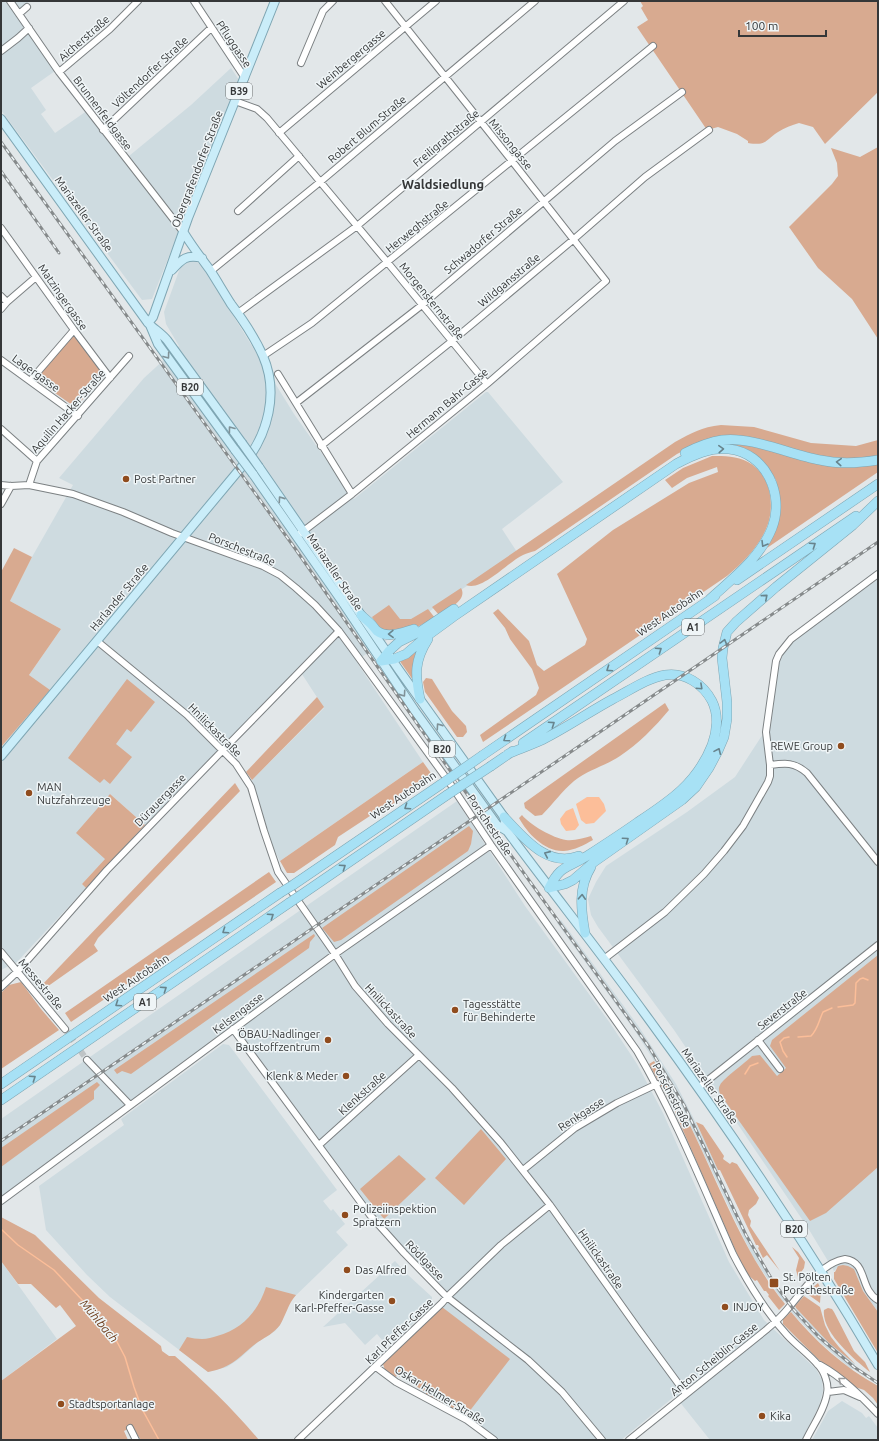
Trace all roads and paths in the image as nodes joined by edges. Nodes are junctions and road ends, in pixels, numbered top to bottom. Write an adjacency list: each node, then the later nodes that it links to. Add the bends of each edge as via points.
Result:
1 (10, 1): 11 (street, Brunnenfeldgasse)
2 (138, 1): 18 (street, Aicherstraße, via 110,29)
3 (194, 1): 14 (street, Pfluggasse)
4 (275, 1): 20 (main road, Obergrafendorfer Straße / B39)
5 (332, 1): 17 (street, via 323,11)
6 (385, 1): 12 (street, Missongasse)
7 (436, 1): 12 (street, Weinbergergasse)
8 (536, 1): 19 (street, Robert Blum-Straße)
9 (624, 1): 24 (street, Freiligrathstraße)
10 (27, 7): 11 (street)
11 (20, 14): 13 (street, Brunnenfeldgasse)
12 (405, 27): 19 (street, Missongasse); 27 (street, Weinbergergasse)
13 (29, 28): 16 (street); 18 (street, Brunnenfeldgasse)
14 (212, 28): 20 (street, Pfluggasse); 25 (street, Völtendorfer Straße)
15 (653, 46): 29 (street, Herweghstraße)
16 (1, 51)
17 (302, 63)
18 (59, 72): 25 (street, Brunnenfeldgasse)
19 (444, 77): 24 (street, Missongasse); 30 (street, Robert Blum-Straße)
20 (245, 78): 22 (main road, Obergrafendorfer Straße / B39)
21 (682, 92): 31 (street, Schwadorfer Straße, via 614,141)
22 (235, 100): 27 (street, Morgensternstraße, via 257,109); 35 (main road, Obergrafendorfer Straße / B39)
23 (1, 119): 48 (main road, Mariazeller Straße / B20)
24 (480, 122): 29 (street, Missongasse); 33 (street, Freiligrathstraße)
25 (103, 130): 35 (street, Brunnenfeldgasse)
26 (709, 130): 36 (street, Wildgansstraße, via 645,177)
27 (279, 133): 28 (street, Morgensternstraße)
28 (299, 156): 30 (street, Morgensternstraße); 32 (street)
29 (512, 161): 31 (street, Missongasse); 38 (street, Herweghstraße)
30 (320, 182): 33 (street, Morgensternstraße); 39 (street, Robert Blum-Straße)
31 (544, 201): 36 (street, Missongasse); 45 (street, Schwadorfer Straße)
32 (238, 211)
33 (357, 226): 38 (street, Morgensternstraße); 47 (street, Freiligrathstraße)
34 (1, 228): 41 (street, Matzingergasse)
35 (184, 233): 37 (main road, Harlander Straße); 40 (main road, Obergrafendorfer Straße / B39)
36 (574, 239): 42 (street, Missongasse); 50 (street, Wildgansstraße)
37 (202, 258): 39 (main road, Harlander Straße); 40 (main road, via 188,257)
38 (388, 263): 45 (street, Morgensternstraße); 52 (street, Herweghstraße, via 312,323)
39 (210, 271): 47 (main road, Harlander Straße)
40 (170, 272): 48 (main road, Obergrafendorfer Straße / B39, via 154,317)
41 (36, 277): 44 (street); 49 (street, Matzingergasse)
42 (606, 281): 57 (street, Hermann Bahr-Gasse)
43 (1, 296): 44 (street)
44 (7, 302): 46 (street)
45 (422, 305): 50 (street, Morgensternstraße); 58 (street, Schwadorfer Straße)
46 (1, 309)
47 (238, 313): 52 (main road, Harlander Straße)
48 (148, 322): 71 (main road, Mariazeller Straße / B20, one-way to 71, bridge, via 158,344 253,474); 71 (main road, Mariazeller Straße / B20, one-way to 48, bridge, via 242,443 167,340)
49 (74, 330): 55 (street, Matzingergasse); 56 (street)
50 (452, 341): 57 (street, Morgensternstraße); 61 (street, Wildgansstraße)
51 (130, 356): 55 (street, Aquilin Hacker-Straße)
52 (263, 356): 72 (main road, Harlander Straße, via 270,383 269,411 264,429 254,451)
53 (1, 360): 56 (street, Lagergasse)
54 (278, 374): 58 (street)
55 (110, 378): 59 (street, Aquilin Hacker-Straße)
56 (30, 381): 59 (street, Lagergasse)
57 (487, 384): 68 (street, Hermann Bahr-Gasse)
58 (296, 403): 61 (street)
59 (78, 416): 63 (street, Aquilin Hacker-Straße)
60 (1, 429): 63 (street)
61 (321, 446): 68 (street)
62 (878, 460): 76 (highway, one-way to 76, via 846,463 821,461 740,440 723,440 701,445 679,455)
63 (37, 461): 66 (street, Aquilin Hacker-Straße)
64 (878, 484): 74 (highway, West Autobahn / A1)
65 (1, 485): 67 (street, Porschestraße)
66 (29, 485): 67 (street, Porschestraße); 72 (street, Porschestraße, via 73,494)
67 (11, 486): 70 (street)
68 (352, 494): 71 (street, Hermann Bahr-Gasse)
69 (878, 501): 83 (highway, A1, one-way to 69); 90 (highway, one-way to 69, via 682,800 710,768 724,737 727,719 722,658 727,632)
70 (1, 504)
71 (300, 533): 75 (main road, Mariazeller Straße / B20); 80 (main road, Mariazeller Straße / B20)
72 (184, 537): 77 (street, Porschestraße, via 280,575 315,605); 78 (main road, Harlander Straße)
73 (878, 574): 85 (street, via 790,639 779,654 766,732)
74 (710, 599): 76 (highway, one-way to 74, via 676,464 703,451 728,449 742,452 761,466 775,492 776,508 773,526 761,550); 106 (highway, West Autobahn / A1, one-way to 106, bridge)
75 (361, 615): 76 (highway, one-way to 75, via 389,635 379,632); 79 (main road, Mariazeller Straße / B20)
76 (430, 628): 79 (highway, via 399,642); 79 (highway, via 406,654 394,659); 81 (highway, via 417,662 416,683)
77 (339, 631): 82 (street, Dürauergasse); 88 (street, Porschestraße, via 449,782)
78 (97, 641): 82 (street, Hnilickastraße, via 187,715); 84 (main road, Harlander Straße)
79 (389, 657): 80 (highway); 81 (main road, Mariazeller Straße / B20)
80 (381, 661): 87 (main road, Mariazeller Straße / B20, one-way to 87, via 497,825)
81 (420, 699): 86 (main road, Mariazeller Straße / B20, one-way to 81)
82 (223, 750): 96 (street, Hnilickastraße, via 251,787 278,872); 98 (street, Dürauergasse, via 107,870)
83 (508, 754): 89 (highway, one-way to 89, via 542,740 656,677 683,676 702,687 713,704 716,717 714,740 703,763 685,788 669,801); 109 (highway, A1, one-way to 83, bridge)
84 (1, 756)
85 (770, 766): 91 (street, via 786,763 795,765 807,773); 97 (street, via 768,782 743,826 720,856 665,912)
86 (504, 817): 87 (main road, Mariazeller Straße / B20); 89 (highway, one-way to 86, via 566,859 550,856 525,839)
87 (507, 831): 92 (main road, Mariazeller Straße / B20)
88 (491, 845): 96 (street, Kelsengasse); 107 (street, Porschestraße, via 637,1051)
89 (597, 849): 92 (highway, via 561,870)
90 (594, 862): 92 (highway, via 573,880); 93 (highway, one-way to 90, via 581,910 582,891 586,875)
91 (878, 862)
92 (549, 888): 93 (main road, Mariazeller Straße / B20)
93 (585, 933): 97 (main road, Mariazeller Straße / B20)
94 (878, 945): 102 (street, Severstraße)
95 (1, 952): 98 (street, Messestraße)
96 (335, 954): 101 (street, Kelsengasse); 103 (street, Hnilickastraße, via 361,994)
97 (604, 959): 108 (main road, Mariazeller Straße / B20)
98 (17, 972): 99 (street, Dürauergasse); 100 (street, Messestraße)
99 (1, 987)
100 (65, 1029)
101 (233, 1029): 110 (street, Kelsengasse); 111 (street, Rödlgasse)
102 (758, 1040): 105 (street); 108 (street, Severstraße)
103 (419, 1055): 111 (street, Klenkstraße); 112 (street, Hnilickastraße, via 479,1117)
104 (87, 1060): 110 (street)
105 (780, 1069)
106 (1, 1084)
107 (657, 1084): 112 (street, Renkgasse, via 617,1103 575,1128); 118 (street, Porschestraße, via 733,1254 753,1291)
108 (698, 1088): 115 (main road, Mariazeller Straße / B20, via 754,1167)
109 (1, 1100)
110 (130, 1105): 113 (street, Kelsengasse)
111 (320, 1146): 116 (street, Rödlgasse, via 370,1215)
112 (523, 1170): 114 (street, Hnilickastraße)
113 (3, 1198)
114 (550, 1205): 116 (street, Karl Pfeffer-Gasse, via 501,1245); 123 (street, Hnilickastraße)
115 (822, 1271): 117 (street, Anton Scheiblin-Gasse, via 837,1261 852,1261 860,1269 866,1289); 118 (street, Anton Scheiblin-Gasse); 120 (main road, Mariazeller Straße / B20)
116 (447, 1297): 121 (street, Karl Pfeffer-Gasse); 130 (street, Rödlgasse, via 528,1360 562,1392)
117 (878, 1300)
118 (776, 1322): 119 (street, Porschestraße); 123 (street, Anton Scheiblin-Gasse)
119 (818, 1364): 122 (street, via 824,1374); 124 (street, one-way to 119)
120 (878, 1365)
121 (376, 1367): 128 (street, Karl Pfeffer-Gasse); 129 (street, Oskar Helmer-Straße, via 396,1382 467,1420)
122 (827, 1393): 124 (street, via 844,1390); 132 (street)
123 (686, 1394): 131 (street, Anton Scheiblin-Gasse)
124 (861, 1398): 125 (street)
125 (878, 1414)
126 (130, 1428): 127 (street)
127 (136, 1440)
128 (298, 1440)
129 (494, 1440)
130 (602, 1440)
131 (629, 1440)
132 (806, 1440)

